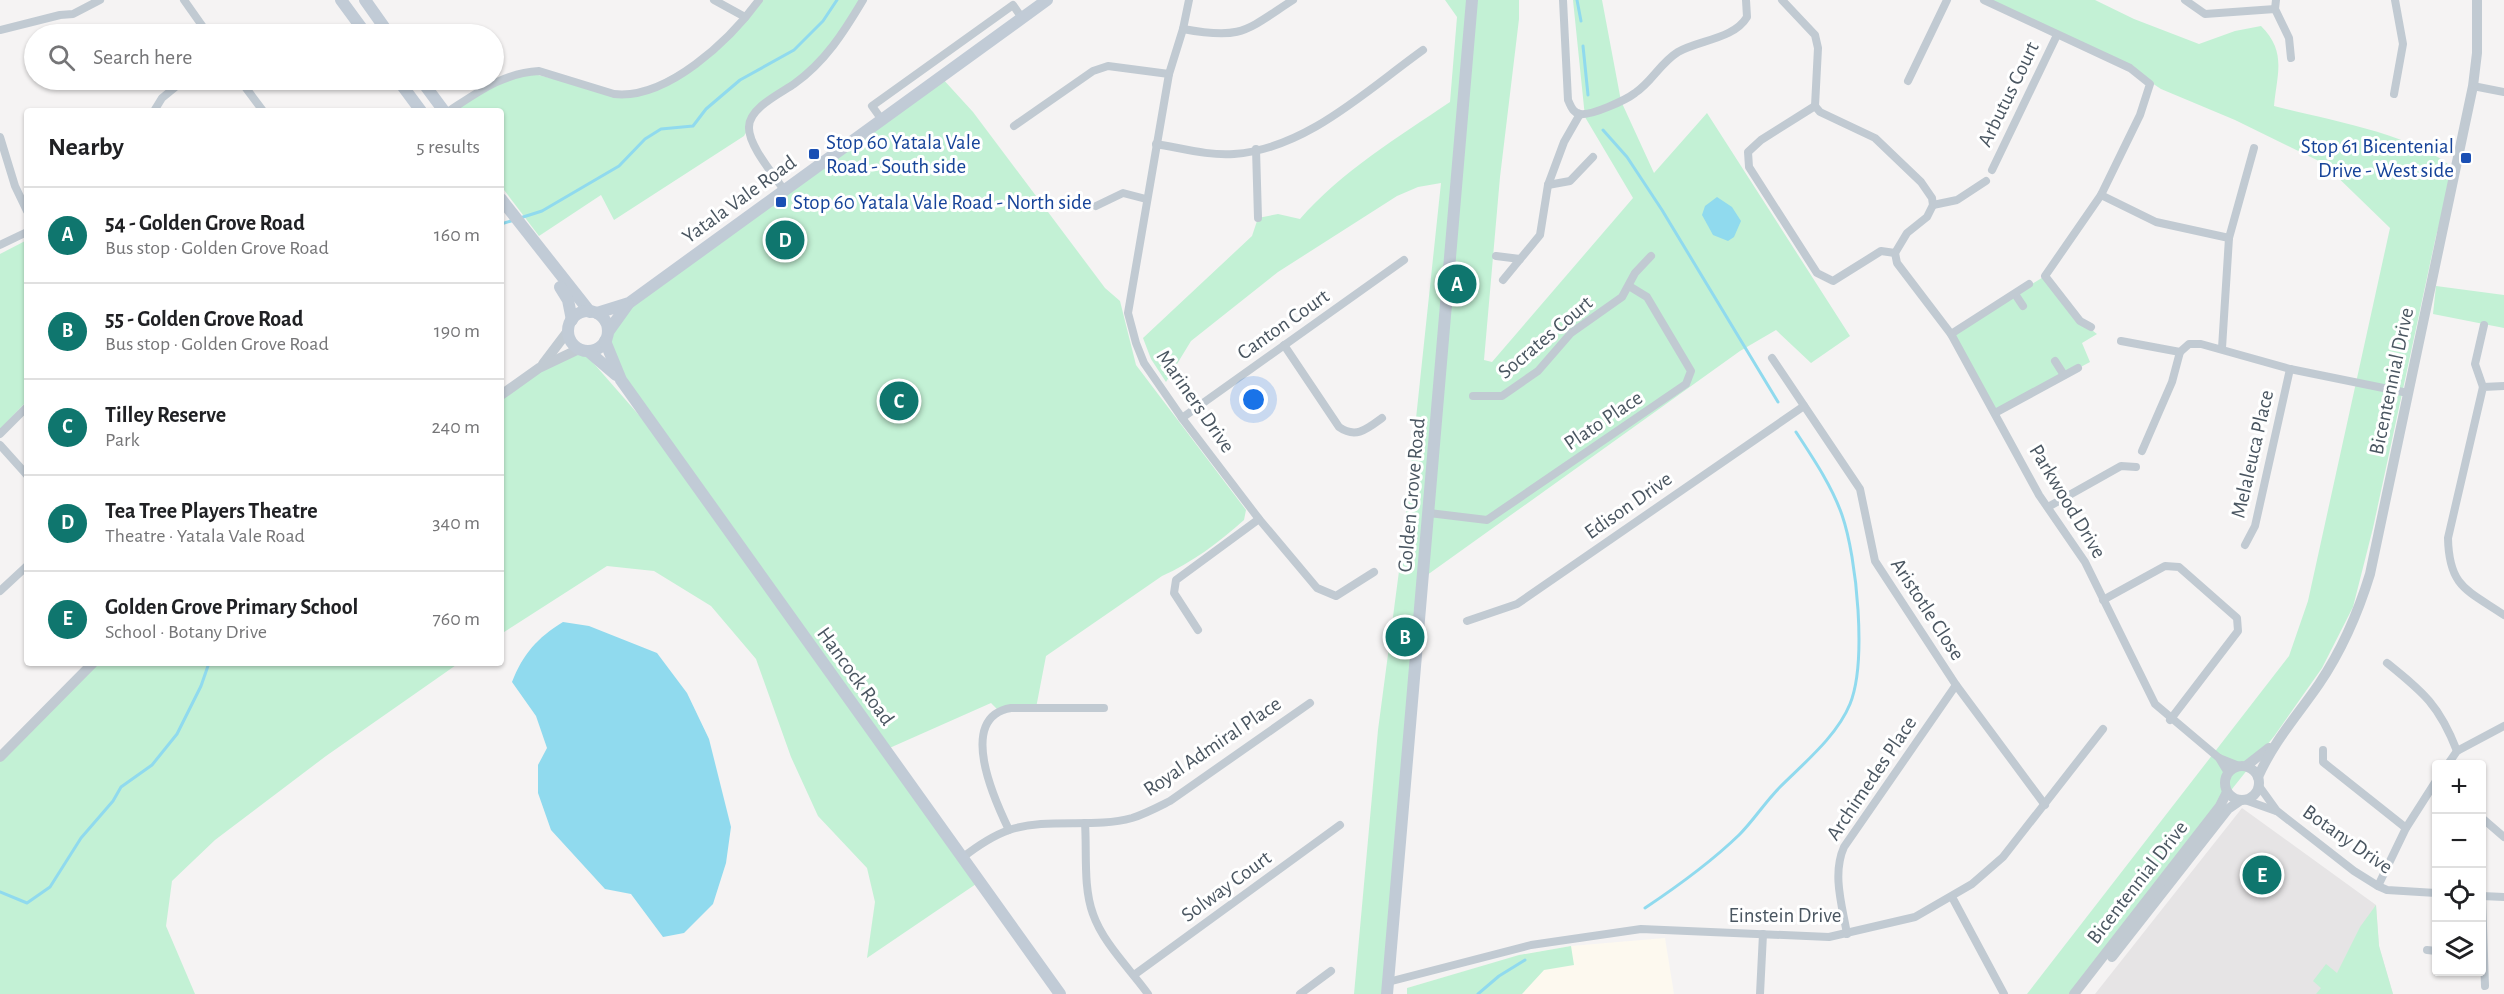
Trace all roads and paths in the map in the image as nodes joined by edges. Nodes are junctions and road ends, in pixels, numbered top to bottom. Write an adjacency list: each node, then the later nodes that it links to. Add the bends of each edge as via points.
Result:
1 (100, 0): 26 (street, via 73,14)
2 (184, 0): 22 (street)
3 (341, 0): 23 (main road)
4 (365, 0): 24 (main road)
5 (714, 0): 21 (street)
6 (759, 0): 21 (street)
7 (863, 0): 57 (street, via 821,63 750,120 754,144)
8 (1047, 0): 57 (main road, Yatala Vale Road)
9 (1189, 0): 25 (street, Mariners Drive)
10 (1293, 0): 25 (street, via 1248,30 1228,35)
11 (1472, 0): 114 (main road, Golden Grove Road)
12 (1563, 0): 47 (street, via 1568,100)
13 (1746, 0): 47 (street, via 1747,17 1738,27 1673,55 1635,94)
14 (1783, 0): 41 (street, via 1815,35)
15 (1947, 0): 32 (street)
16 (1984, 0): 27 (street)
17 (2185, 0): 20 (street, via 2205,14)
18 (2395, 0): 40 (street, via 2403,44)
19 (2477, 0): 33 (street, Bicentennial Drive)
20 (2275, 4): 29 (street, via 2289,38)
21 (745, 17): 31 (street, via 703,58 669,80 640,92 614,94 539,71)
22 (201, 24)
23 (359, 24)
24 (382, 24)
25 (1183, 29): 30 (street, Mariners Drive)
26 (0, 30)
27 (2058, 35): 54 (street, Arbutus Court); 58 (street, via 2130,69 2150,84 2140,115)
28 (1423, 50): 52 (street, via 1322,122)
29 (2290, 58)
30 (1169, 74): 48 (street, via 1108,66); 50 (street, Mariners Drive)
31 (504, 77)
32 (1908, 81)
33 (2473, 86): 39 (street); 101 (street, Bicentennial Drive)
34 (172, 90): 42 (street)
35 (247, 90): 43 (street)
36 (405, 90): 44 (main road)
37 (428, 90): 45 (main road)
38 (483, 90): 46 (street)
39 (2504, 92)
40 (2394, 94)
41 (1815, 106): 62 (street, via 1875,138 1921,182); 68 (street, via 1748,152 1749,167 1817,273 1833,281 1881,251)
42 (156, 108)
43 (261, 108)
44 (419, 108)
45 (442, 108)
46 (454, 108)
47 (1580, 114): 56 (street, via 1564,142)
48 (1014, 126)
49 (0, 137): 61 (street)
50 (1156, 144): 52 (street, via 1216,153); 59 (street, Mariners Drive)
51 (2254, 147): 66 (street)
52 (1256, 150): 64 (street)
53 (1593, 157): 56 (street, via 1570,181)
54 (1992, 170)
55 (1986, 181): 62 (street, via 1957,200)
56 (1548, 185): 72 (street, via 1540,235)
57 (784, 190): 78 (main road, Yatala Vale Road)
58 (2101, 195): 66 (street, via 2156,222); 83 (street, via 2045,276 2080,321)
59 (1146, 199): 63 (street, via 1123,193); 106 (street, Mariners Drive, via 1128,313 1144,363)
60 (504, 202): 71 (main road)
61 (24, 205)
62 (1933, 205): 68 (street, via 1927,217 1907,232)
63 (1096, 206)
64 (1258, 218)
65 (24, 233): 67 (street)
66 (2229, 238): 88 (street)
67 (0, 245)
68 (1895, 253): 84 (street, Parkwood Drive, via 1897,263)
69 (1496, 256): 72 (street)
70 (1651, 256): 76 (street, Socrates Court)
71 (545, 257): 80 (main road); 82 (main road, via 568,300)
72 (1520, 259): 74 (street)
73 (1404, 260): 87 (street, Canton Court)
74 (1503, 280)
75 (2030, 284): 77 (street)
76 (1629, 286): 102 (street, Socrates Court, via 1619,299 1571,333 1535,373 1502,396); 114 (street, Plato Place, via 1644,294 1684,357 1691,371 1686,384 1486,520)
77 (2015, 294): 79 (street); 84 (street)
78 (629, 303): 80 (main road, Yatala Vale Road); 85 (main road, Yatala Vale Road)
79 (2023, 306)
80 (593, 313): 82 (main road, via 580,314); 85 (main road, via 606,323)
81 (2484, 325): 99 (street, via 2475,364)
82 (570, 326): 89 (main road, via 572,343); 93 (street)
83 (2091, 327)
84 (1952, 334): 105 (street, Parkwood Drive)
85 (607, 336): 89 (main road, via 597,349); 97 (main road, Hancock Road)
86 (2121, 341): 90 (street)
87 (1284, 345): 106 (street, Canton Court); 107 (street, via 1339,427 1347,433 1358,434)
88 (2222, 348): 90 (street, via 2189,344); 95 (street)
89 (584, 350): 93 (street); 97 (main road, Hancock Road)
90 (2180, 352): 110 (street, via 2172,382)
91 (1772, 358): 103 (street, Aristotle Close)
92 (2055, 361): 96 (street)
93 (539, 368): 100 (street)
94 (2078, 368): 96 (street)
95 (2290, 369): 101 (street); 116 (street, Melaleuca Place, via 2255,526)
96 (2064, 375): 105 (street)
97 (621, 380): 154 (main road, Hancock Road)
98 (2504, 386): 99 (street)
99 (2483, 387): 121 (street, via 2448,538 2449,560 2453,576 2461,586)
100 (504, 393)
101 (2408, 393): 132 (street, Bicentennial Drive, via 2373,563 2360,606 2324,676)
102 (1473, 396)
103 (1804, 406): 122 (street, Edison Drive, via 1517,604); 126 (street, Aristotle Close, via 1860,489 1875,561)
104 (24, 410): 108 (street)
105 (1995, 412): 113 (street, Parkwood Drive)
106 (1182, 418): 115 (street, Mariners Drive)
107 (1382, 418)
108 (0, 434)
109 (0, 445): 112 (street)
110 (2142, 451)
111 (2136, 467): 113 (street, via 2123,462)
112 (24, 471)
113 (2049, 507): 120 (street, Parkwood Drive, via 2085,562)
114 (1429, 513): 168 (main road, Golden Grove Road)
115 (1259, 519): 118 (street, Mariners Drive, via 1317,588 1336,596); 123 (street, via 1176,580 1174,593)
116 (2245, 544)
117 (24, 569): 119 (street)
118 (1374, 572)
119 (0, 591)
120 (2103, 600): 129 (street, Parkwood Drive, via 2155,704); 129 (street, via 2165,566 2178,567 2237,618 2238,631)
121 (2504, 615)
122 (1467, 621)
123 (1198, 630)
124 (2387, 663): 134 (street, via 2434,704)
125 (90, 666): 135 (street)
126 (1956, 685): 146 (street, Aristotle Close); 161 (street, Archimedes Place, via 1841,853 1839,885)
127 (1310, 703): 149 (street, Royal Admiral Place, via 1170,801 1132,818)
128 (1104, 708): 152 (street, via 1011,708 993,715 984,736 983,762 994,802)
129 (2170, 720): 136 (street, Parkwood Drive)
130 (2504, 726): 134 (street)
131 (2103, 729): 146 (street, Einstein Drive)
132 (2272, 745): 139 (street, Bicentennial Drive); 142 (street, Bicentennial Drive)
133 (2324, 750): 138 (street)
134 (2457, 751): 137 (street)
135 (0, 757)
136 (2219, 758): 139 (street, Parkwood Drive); 141 (street, Parkwood Drive)
137 (2451, 760)
138 (2323, 762): 140 (street); 151 (street)
139 (2243, 766): 141 (street); 142 (street, via 2253,770)
140 (2313, 766)
141 (2228, 773): 144 (street)
142 (2258, 782): 145 (street, via 2255,794); 147 (street, Botany Drive)
143 (2432, 787): 151 (street)
144 (2227, 792): 145 (street); 174 (street, Bicentennial Drive)
145 (2243, 800): 147 (street, Botany Drive); 175 (street, Bicentennial Drive, via 2228,809)
146 (2044, 805): 158 (street, Einstein Drive, via 2003,857)
147 (2277, 811): 155 (street, Botany Drive)
148 (2486, 822): 153 (street)
149 (1085, 823): 152 (street, Royal Admiral Place, via 1041,824); 165 (street, via 1092,913)
150 (1340, 825): 165 (street, Solway Court)
151 (2406, 828): 155 (street)
152 (1009, 830): 154 (street, Royal Admiral Place)
153 (2504, 837)
154 (962, 858): 169 (main road, Hancock Road)
155 (2378, 886): 156 (street, Botany Drive)
156 (2432, 893)
157 (2486, 896): 159 (street)
158 (1952, 897): 161 (street, Einstein Drive, via 1915,917); 173 (street)
159 (2504, 897)
160 (1763, 934): 161 (street, Einstein Drive); 168 (street, Einstein Drive, via 1641,929 1531,945); 172 (street)
161 (1847, 934)
162 (2427, 950): 163 (street)
163 (2432, 951)
164 (1331, 971): 171 (street)
165 (1134, 975): 170 (street)
166 (2484, 976): 167 (street)
167 (2485, 986)
168 (1388, 988)
169 (1060, 994)
170 (1148, 994)
171 (1300, 994)
172 (1760, 994)
173 (2004, 994)
174 (2074, 994)
175 (2083, 994)

